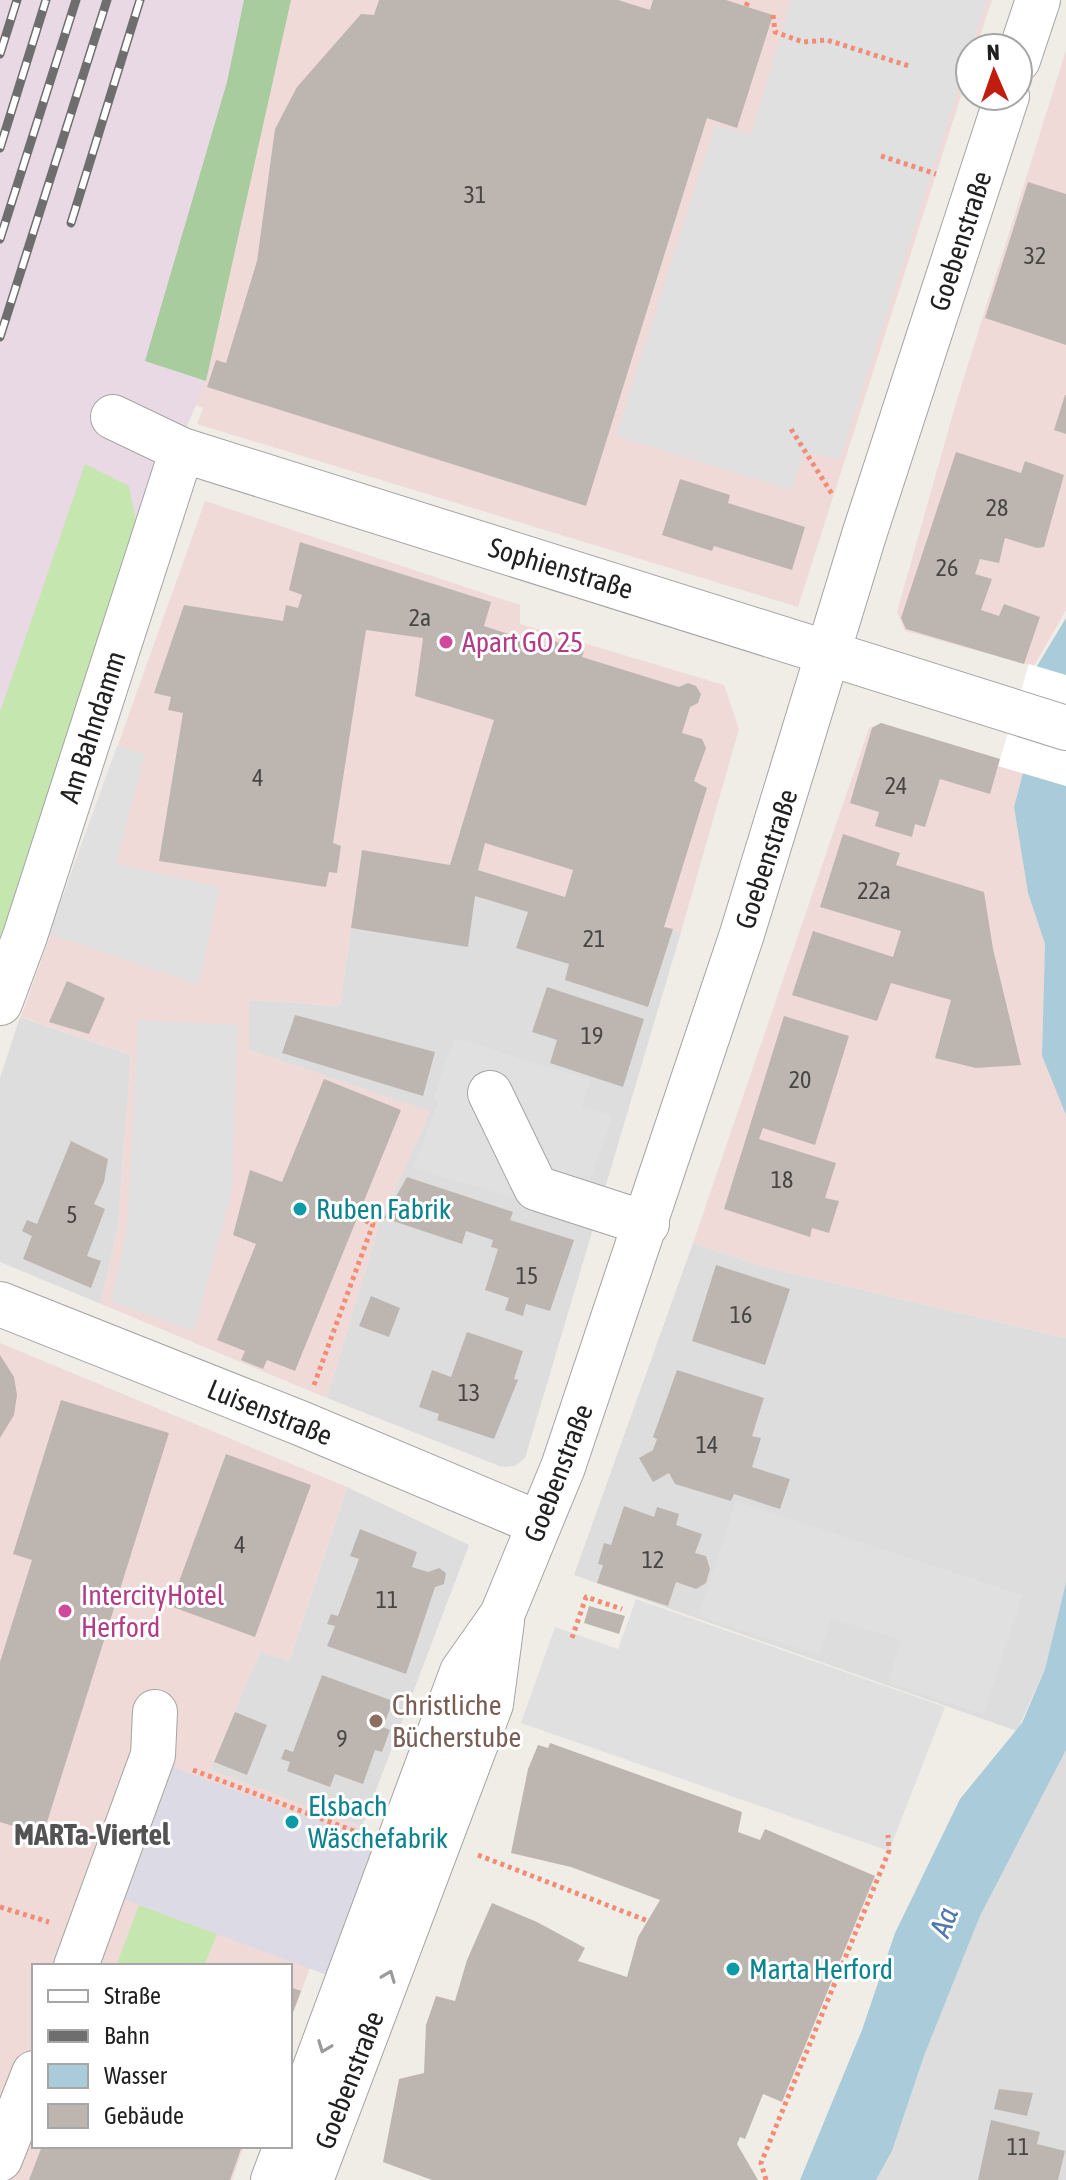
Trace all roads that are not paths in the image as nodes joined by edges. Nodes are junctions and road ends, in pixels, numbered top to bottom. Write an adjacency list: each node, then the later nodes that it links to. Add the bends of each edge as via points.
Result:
1 (1038, 0): 2 (street)
2 (1027, 32)
3 (1002, 112): 6 (street, Goebenstraße)
4 (113, 417): 5 (street, Sophienstraße)
5 (182, 450): 6 (street, Sophienstraße); 8 (street, Am Bahndamm)
6 (830, 653): 7 (street, Sophienstraße); 10 (street, Goebenstraße)
7 (1066, 728)
8 (0, 1003)
9 (490, 1093): 10 (street, via 536,1188)
10 (647, 1224): 12 (street, Goebenstraße, via 563,1467)
11 (0, 1304): 12 (street, Luisenstraße)
12 (538, 1523): 14 (street, Goebenstraße, via 502,1615 462,1672)
13 (155, 1712): 15 (street, via 153,1755)
14 (419, 1844): 17 (street, Goebenstraße, one-way to 17); 21 (street, Goebenstraße, one-way to 14)
15 (77, 1964)
16 (32, 2078): 19 (street)
17 (292, 2130)
18 (285, 2148): 20 (street, Goebenstraße)
19 (0, 2159)
20 (273, 2180)
21 (311, 2180)

